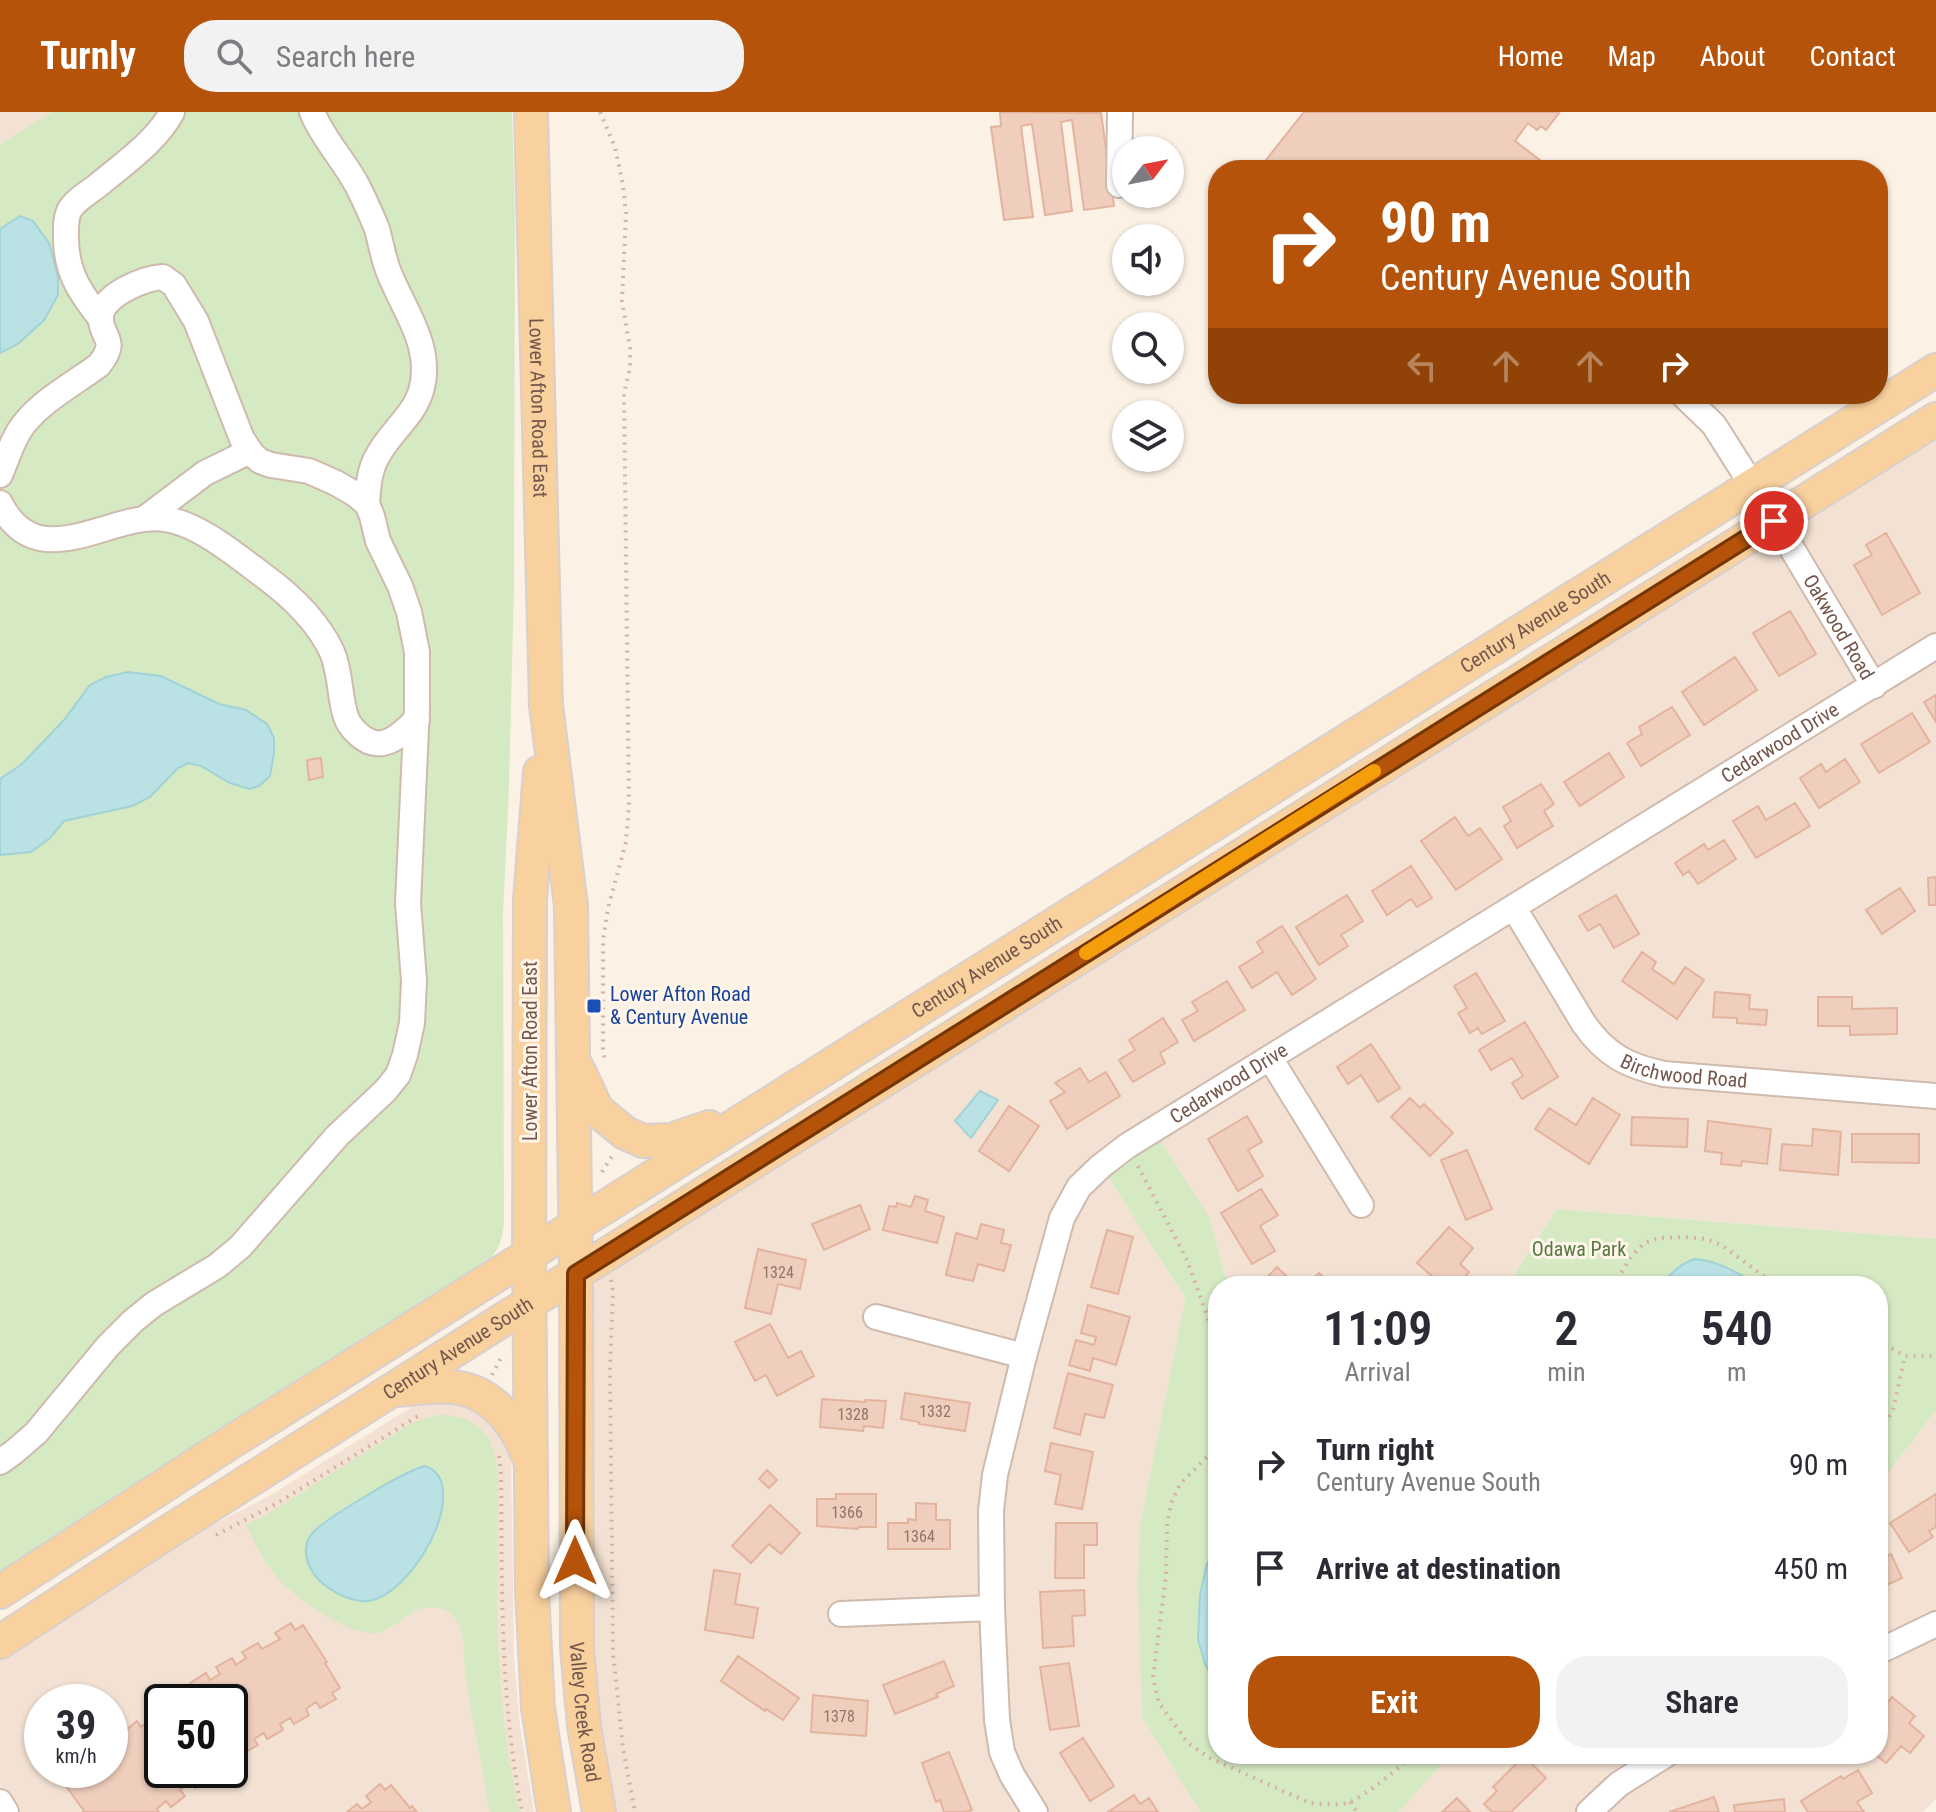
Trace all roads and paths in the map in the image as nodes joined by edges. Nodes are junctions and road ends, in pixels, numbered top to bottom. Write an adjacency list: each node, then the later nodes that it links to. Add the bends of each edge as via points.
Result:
1 (172, 112): 7 (street, via 130,158 70,207 66,250 71,271)
2 (312, 112): 18 (street, via 368,208 422,349 420,392 376,458)
3 (531, 112): 24 (main road, Lower Afton Road East)
4 (600, 112): 29 (path, via 623,185 622,301 630,358 624,393 629,805 626,842 603,940)
5 (1120, 112): 6 (street)
6 (1120, 136)
7 (101, 319): 13 (street, via 109,301 137,282 163,277 174,285 196,321); 14 (street, via 107,355 24,424)
8 (1936, 370): 9 (main road, Century Avenue South)
9 (1888, 400)
10 (1692, 404): 15 (street, Oakwood Road, via 1714,425)
11 (1882, 404): 15 (main road, Century Avenue South)
12 (1936, 419): 20 (main road, Century Avenue South)
13 (250, 451): 16 (street); 18 (street, via 260,461 309,471 336,483)
14 (0, 475)
15 (1752, 485): 20 (street, Oakwood Road); 31 (main road, Century Avenue South)
16 (182, 489): 19 (street); 21 (street)
17 (0, 503): 19 (street, via 16,525 48,539 64,540)
18 (367, 504): 25 (street, via 409,612 417,652)
19 (144, 519): 21 (street)
20 (1774, 521): 23 (street, Oakwood Road); 38 (main road, Century Avenue South)
21 (181, 523): 25 (street, via 285,592 323,635 338,670 346,718 362,738 388,742)
22 (1936, 646): 23 (street, Cedarwood Drive)
23 (1874, 686): 26 (street, Cedarwood Drive)
24 (546, 705): 27 (main road, Lower Afton Road East, via 571,906); 37 (main road, Lower Afton Road East, via 530,900)
25 (417, 719): 54 (street, via 408,903 412,1023 398,1075 240,1247 133,1321 36,1433)
26 (1514, 908): 28 (street, Cedarwood Drive); 30 (street, Birchwood Road, via 1597,1042 1641,1069)
27 (573, 1057): 32 (main road, via 597,1110); 36 (main road, Lower Afton Road East)
28 (1270, 1058): 33 (street, Cedarwood Drive); 34 (street)
29 (606, 1065)
30 (1936, 1096)
31 (754, 1112): 32 (main road, via 671,1140 643,1141); 35 (main road, Century Avenue South)
32 (625, 1133): 35 (path, via 601,1173)
33 (1127, 1146): 44 (path, via 1187,1260); 46 (street, Cedarwood Drive, via 1079,1187 1062,1218)
34 (1361, 1205)
35 (604, 1207): 36 (main road, Century Avenue South)
36 (575, 1225): 37 (main road, Century Avenue South); 39 (main road, Valley Creek Road)
37 (529, 1254): 42 (main road); 57 (main road, Century Avenue South)
38 (608, 1255): 39 (main road, Century Avenue South); 73 (path, via 613,1291 613,1653)
39 (576, 1274): 42 (main road, Century Avenue South); 72 (main road, Valley Creek Road, via 577,1648)
40 (1619, 1276): 41 (path, via 1643,1244 1685,1237 1723,1246)
41 (1764, 1276)
42 (530, 1303): 49 (main road, Century Avenue South); 55 (main road)
43 (876, 1317): 46 (street)
44 (1208, 1318)
45 (1888, 1346): 47 (path)
46 (1024, 1356): 58 (street, Cedarwood Drive, via 994,1487)
47 (1905, 1356): 48 (path); 51 (path)
48 (1936, 1356)
49 (392, 1390): 55 (main road, via 457,1387 488,1399 513,1425); 61 (main road, Century Avenue South)
50 (422, 1414): 56 (path)
51 (1888, 1419)
52 (498, 1451): 70 (path, via 505,1688)
53 (1208, 1456): 63 (path, via 1180,1484 1172,1501 1153,1678 1159,1703 1188,1743)
54 (0, 1462)
55 (531, 1466): 71 (main road, via 536,1685)
56 (216, 1535)
57 (0, 1592)
58 (992, 1608): 59 (street); 74 (street, Cedarwood Drive, via 1002,1752)
59 (841, 1614)
60 (1936, 1624): 62 (street)
61 (0, 1642)
62 (1888, 1647)
63 (1208, 1757)
64 (1223, 1764): 68 (path, via 1310,1803)
65 (1401, 1764): 68 (path)
66 (1651, 1764): 76 (street)
67 (0, 1802): 69 (street)
68 (1350, 1802): 75 (path)
69 (6, 1812)
70 (522, 1812)
71 (554, 1812)
72 (599, 1812)
73 (635, 1812)
74 (1035, 1812)
75 (1357, 1812)
76 (1589, 1812)

